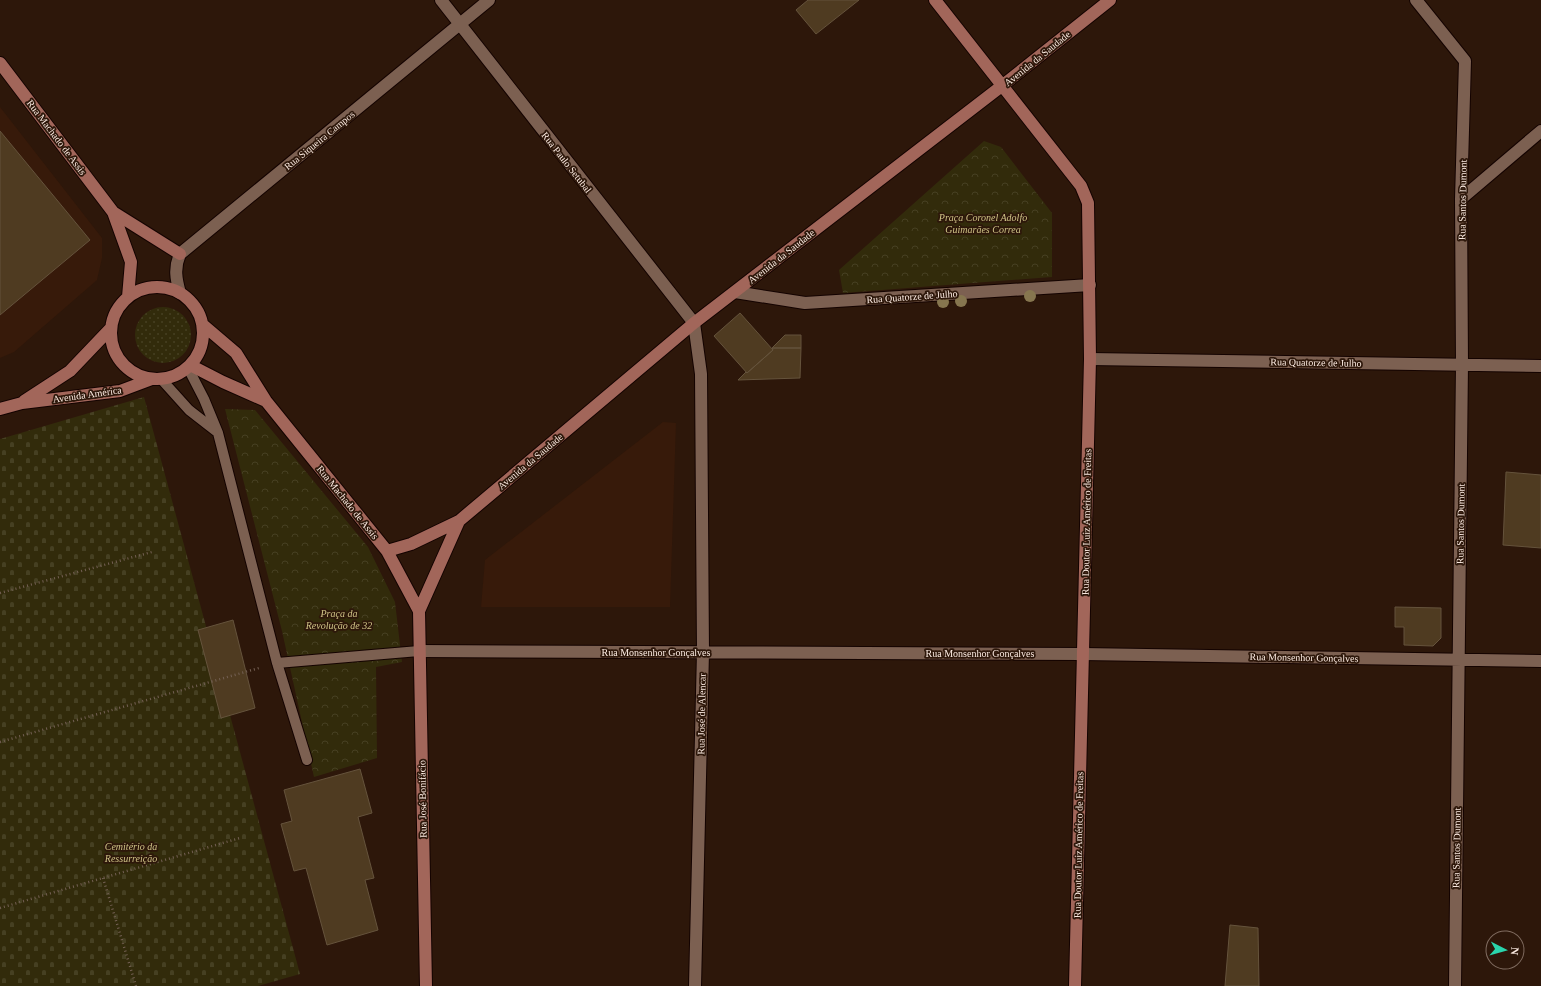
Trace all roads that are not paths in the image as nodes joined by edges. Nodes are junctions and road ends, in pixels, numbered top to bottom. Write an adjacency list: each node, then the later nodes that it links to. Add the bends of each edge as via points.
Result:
1 (441, 0): 6 (street, Rua Paulo Setubal)
2 (489, 0): 6 (street, Rua Siqueira Campos)
3 (935, 0): 8 (street, Rua Doutor Luiz Américo de Freitas)
4 (1110, 0): 8 (street, Avenida da Saudade)
5 (1416, 0): 10 (street, Rua Santos Dumont, via 1465,62)
6 (460, 24): 12 (street, Rua Siqueira Campos); 17 (street, Rua Paulo Setubal)
7 (0, 62): 11 (street, Rua Machado de Assis)
8 (1003, 85): 13 (street, Rua Doutor Luiz Américo de Freitas, via 1081,186 1088,203 1089,214); 14 (street, Avenida da Saudade)
9 (1541, 131): 10 (street)
10 (1461, 199): 21 (street, Rua Santos Dumont)
11 (113, 212): 12 (street, Rua Machado de Assis); 16 (street, Rua Machado de Assis, via 131,262)
12 (180, 254): 15 (street, via 175,274)
13 (1090, 285): 14 (street, Rua Quatorze de Julho, via 805,303); 20 (street, Rua Doutor Luiz Américo de Freitas)
14 (735, 292): 17 (street, Avenida da Saudade)
15 (180, 293): 16 (street, via 159,287 142,290); 18 (street, via 198,312)
16 (128, 298): 19 (street, via 120,306)
17 (694, 323): 29 (street, Avenida da Saudade); 33 (street, Rua José de Alencar, via 701,374)
18 (202, 324): 23 (street, via 201,346); 25 (street, Rua Machado de Assis, via 236,353)
19 (111, 328): 24 (street, via 117,356 126,367 138,375); 26 (street, Avenida América, via 70,371)
20 (1090, 359): 21 (street, Rua Quatorze de Julho); 34 (street, Rua Doutor Luiz Américo de Freitas)
21 (1462, 364): 22 (street, Rua Quatorze de Julho); 35 (street, Rua Santos Dumont)
22 (1541, 366)
23 (189, 367): 24 (street, via 180,374); 25 (street, Rua Machado de Assis); 28 (lane)
24 (157, 379): 26 (street, Avenida América, via 120,391); 28 (lane, via 189,410)
25 (266, 401): 30 (street, Rua Machado de Assis)
26 (22, 403): 27 (street, Avenida América)
27 (0, 409)
28 (218, 433): 37 (lane)
29 (459, 521): 30 (street, Avenida da Saudade, via 411,544); 31 (street, Avenida da Saudade)
30 (387, 551): 31 (street, Rua Machado de Assis)
31 (419, 611): 32 (street, Rua José Bonifácio)
32 (419, 651): 33 (street, Rua Monsenhor Gonçalves); 37 (lane); 39 (street, Rua José Bonifácio)
33 (703, 652): 34 (street, Rua Monsenhor Gonçalves); 40 (street, Rua José de Alencar)
34 (1083, 654): 35 (street, Rua Monsenhor Gonçalves); 41 (street, Rua Doutor Luiz Américo de Freitas)
35 (1458, 660): 36 (street, Rua Monsenhor Gonçalves); 42 (street, Rua Santos Dumont)
36 (1541, 661)
37 (277, 663): 38 (lane)
38 (307, 760)
39 (426, 986)
40 (695, 986)
41 (1075, 986)
42 (1455, 986)

